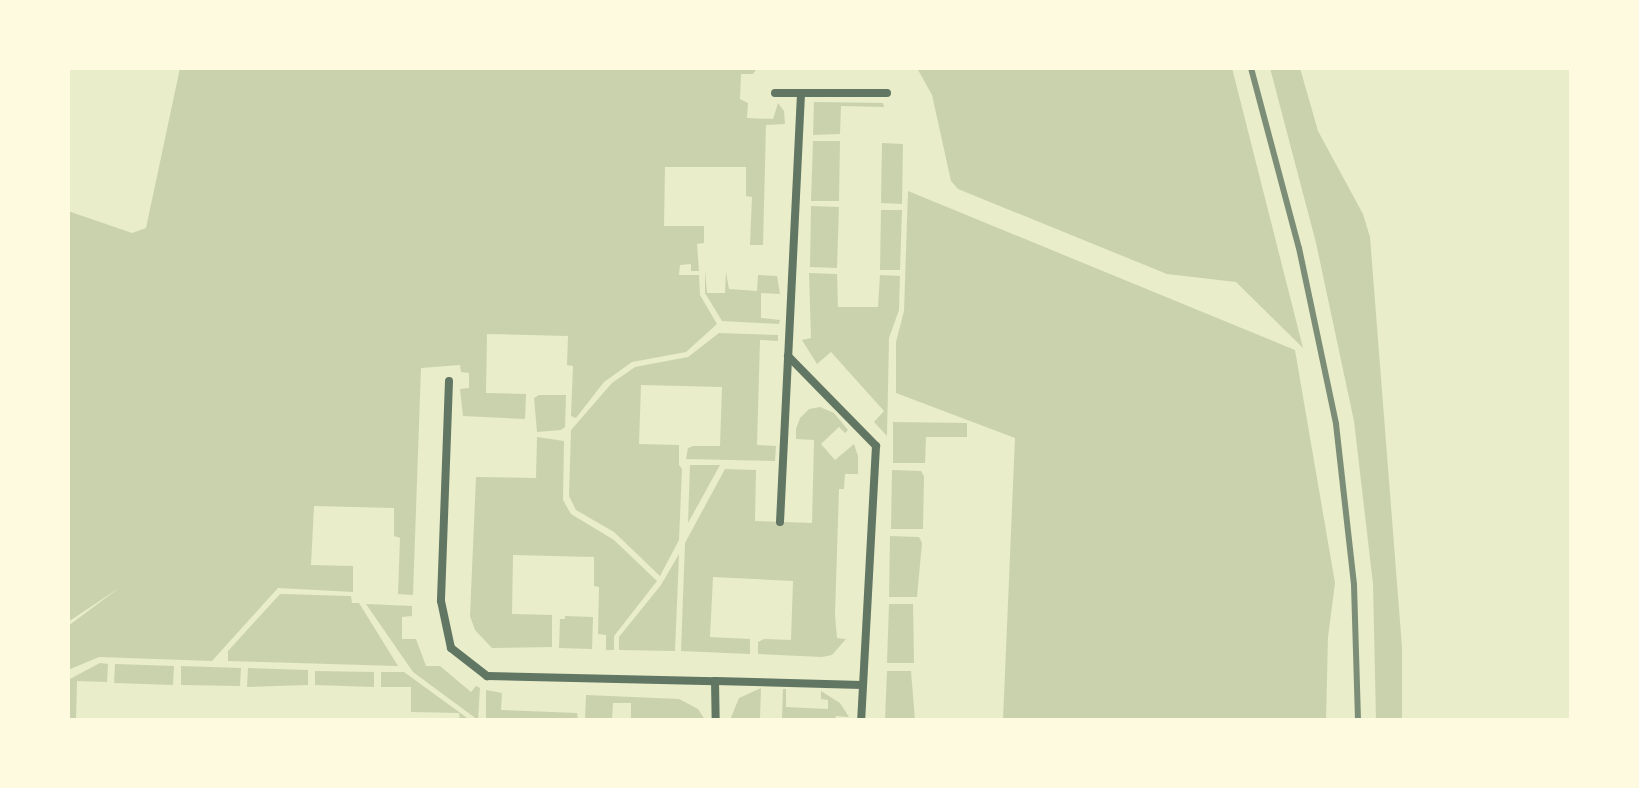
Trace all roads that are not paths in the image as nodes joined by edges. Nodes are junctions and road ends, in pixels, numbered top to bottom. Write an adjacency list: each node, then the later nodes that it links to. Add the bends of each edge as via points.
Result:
1 (775, 93): 3 (street)
2 (887, 93): 3 (street)
3 (801, 94): 4 (street)
4 (788, 356): 6 (street); 8 (street, via 876,446)
5 (449, 381): 7 (street, via 441,601 451,648 487,676)
6 (780, 522)
7 (715, 681): 8 (street); 9 (street)
8 (862, 685): 10 (street)
9 (716, 720)
10 (861, 720)

